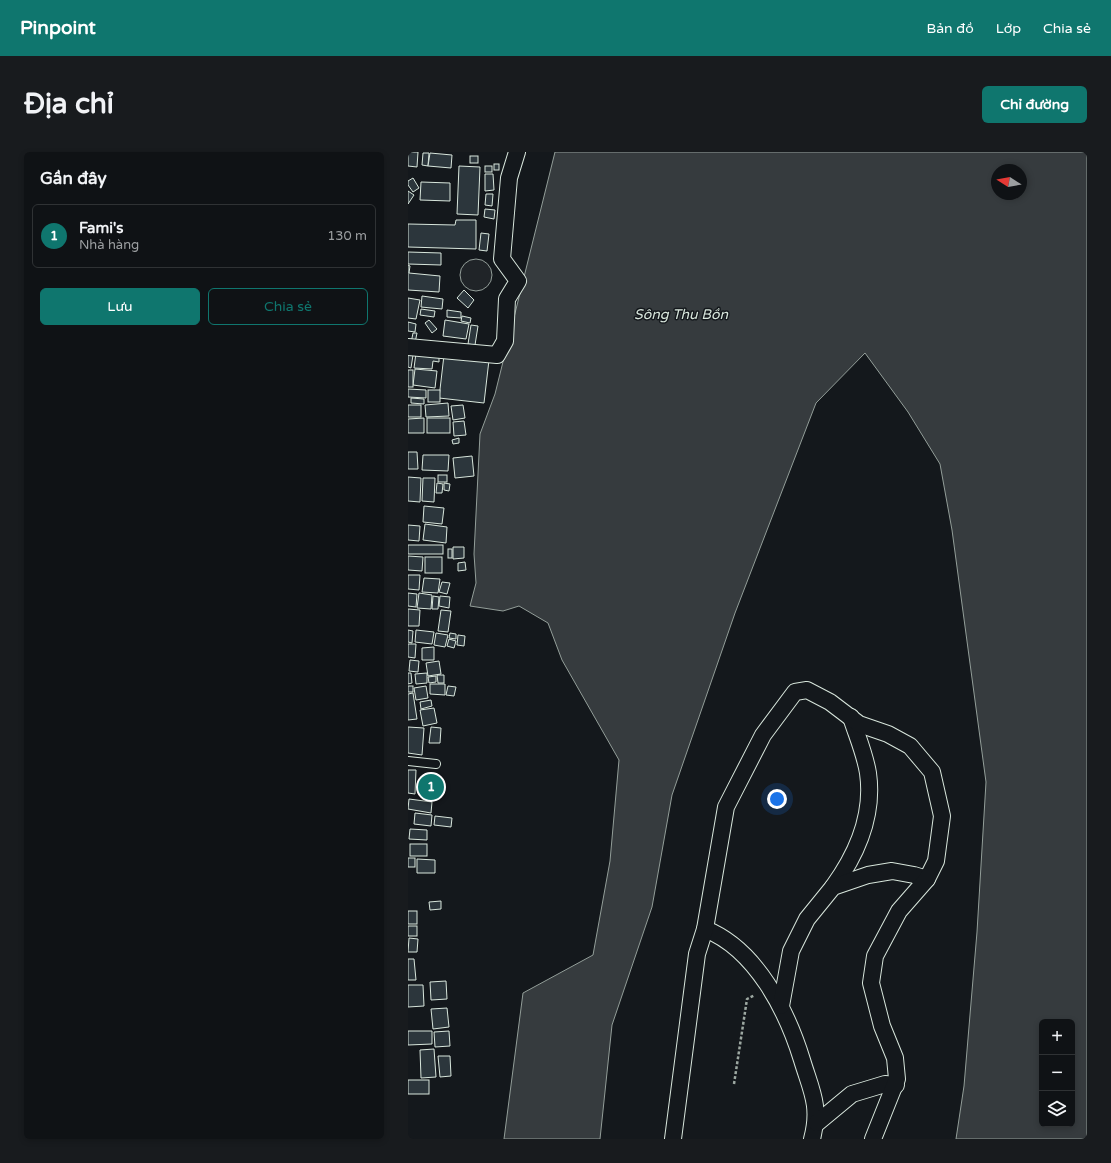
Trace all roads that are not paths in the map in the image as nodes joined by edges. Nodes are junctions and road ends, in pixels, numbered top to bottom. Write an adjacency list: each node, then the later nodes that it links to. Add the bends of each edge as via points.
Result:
1 (517, 152): 2 (street, via 509,178 502,259 518,281 507,299 505,341 497,355)
2 (408, 347)
3 (851, 717): 6 (street, via 859,724 888,734 910,746 932,772 942,816 936,861); 7 (street, via 868,774 868,810 856,850); 8 (street, via 807,690 795,692 763,735 726,807)
4 (408, 761): 5 (lane)
5 (436, 764)
6 (927, 879): 7 (street, via 892,871 868,875); 10 (street, via 899,911 875,956 871,983 882,1026 895,1058)
7 (834, 887): 9 (street, via 807,919 791,951)
8 (705, 929): 9 (street, via 717,934 744,956 764,978); 12 (street, via 697,954)
9 (781, 1006): 11 (street, via 796,1039 814,1093)
10 (896, 1085): 11 (street, via 885,1084 852,1094); 14 (street)
11 (817, 1123): 13 (street)
12 (673, 1139)
13 (812, 1139)
14 (873, 1139)

